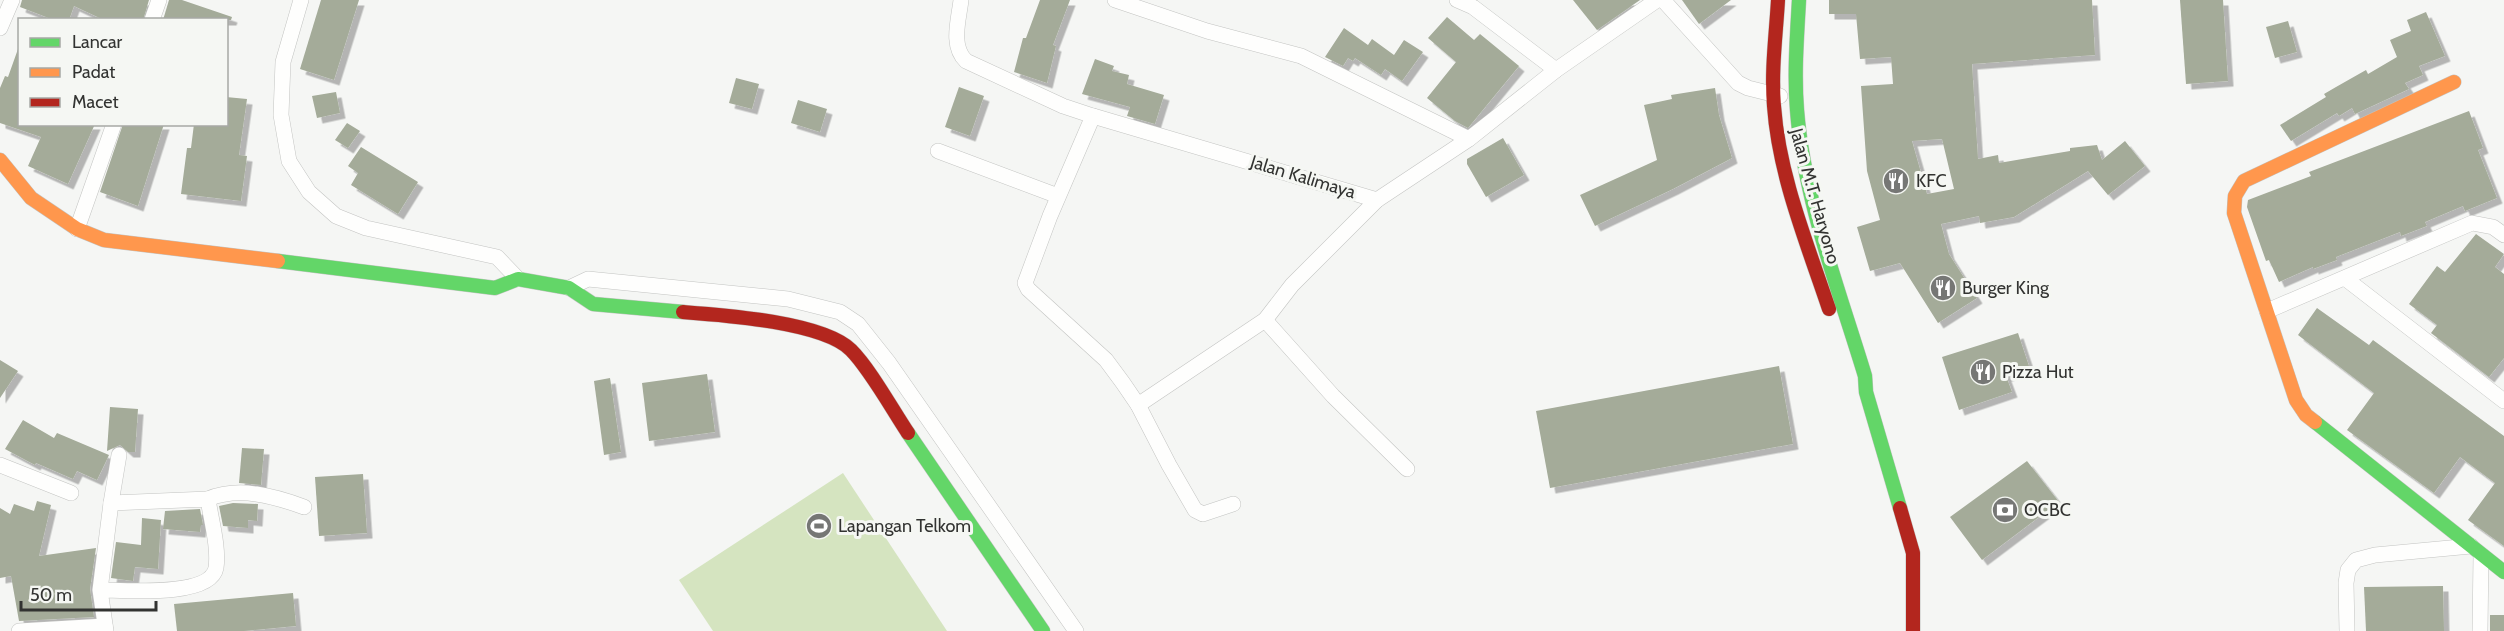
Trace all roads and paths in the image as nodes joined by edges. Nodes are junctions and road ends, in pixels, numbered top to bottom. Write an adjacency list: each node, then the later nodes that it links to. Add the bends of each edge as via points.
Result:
1 (12, 0): 12 (street)
2 (159, 0): 11 (street)
3 (301, 0): 26 (street, via 283,62 280,115 289,161 309,192 336,216 366,228 497,257)
4 (961, 0): 17 (street, Jalan Kalimaya, via 957,37 966,61)
5 (1115, 0): 19 (street, via 1207,31 1301,56)
6 (1457, 0): 13 (street)
7 (1658, 0): 13 (street, Jalan Kalimaya)
8 (1663, 0): 15 (street, via 1738,83)
9 (1778, 0): 15 (street, Jalan M.T. Haryono)
10 (1799, 0): 16 (street, Jalan M.T. Haryono)
11 (153, 18)
12 (0, 28)
13 (1556, 70): 19 (street, Jalan Kalimaya)
14 (2454, 82): 30 (street, via 2244,181 2235,196 2234,213)
15 (1774, 95): 16 (street); 35 (street, Jalan M.T. Haryono, via 1780,148 1835,329 1855,380)
16 (1797, 100): 35 (street, Jalan M.T. Haryono, via 1802,146 1865,376)
17 (1093, 116): 22 (street); 23 (street, Jalan Kalimaya)
18 (113, 126): 24 (street)
19 (1468, 139): 23 (street, Jalan Kalimaya)
20 (938, 151): 22 (street)
21 (0, 160): 24 (street, via 31,198)
22 (1058, 196): 37 (street, via 1025,283 1106,360)
23 (1377, 200): 32 (street, via 1292,285)
24 (77, 230): 26 (street, via 104,240 495,288)
25 (2504, 235): 27 (street, via 2493,227 2472,223)
26 (518, 279): 28 (street)
27 (2346, 279): 30 (street); 36 (street)
28 (569, 288): 29 (street, via 588,279); 31 (street, via 593,304)
29 (736, 293): 31 (street); 33 (street, via 788,299 840,312 858,324)
30 (2267, 311): 46 (street, via 2296,400 2306,415)
31 (736, 316): 34 (street, via 819,332 836,339 851,350)
32 (1265, 320): 37 (street); 40 (street, via 1333,396)
33 (889, 363): 34 (street); 52 (street)
34 (870, 376): 51 (street)
35 (1866, 392): 53 (street, Jalan M.T. Haryono, via 1913,553)
36 (2504, 401)
37 (1138, 405): 44 (street, via 1195,510 1203,514)
38 (119, 454): 43 (street)
39 (0, 465): 41 (street)
40 (1407, 469)
41 (71, 493)
42 (208, 499): 43 (street); 45 (street, via 255,494); 48 (street, via 216,568 212,576 175,591)
43 (111, 503): 48 (street)
44 (1233, 504)
45 (304, 507)
46 (2476, 550): 47 (street); 54 (street, via 2375,555 2356,560 2348,570 2346,583); 55 (street)
47 (2504, 573)
48 (100, 590): 49 (street)
49 (105, 628): 50 (street)
50 (19, 631)
51 (1043, 631)
52 (1076, 631)
53 (1912, 631)
54 (2347, 631)
55 (2480, 631)

